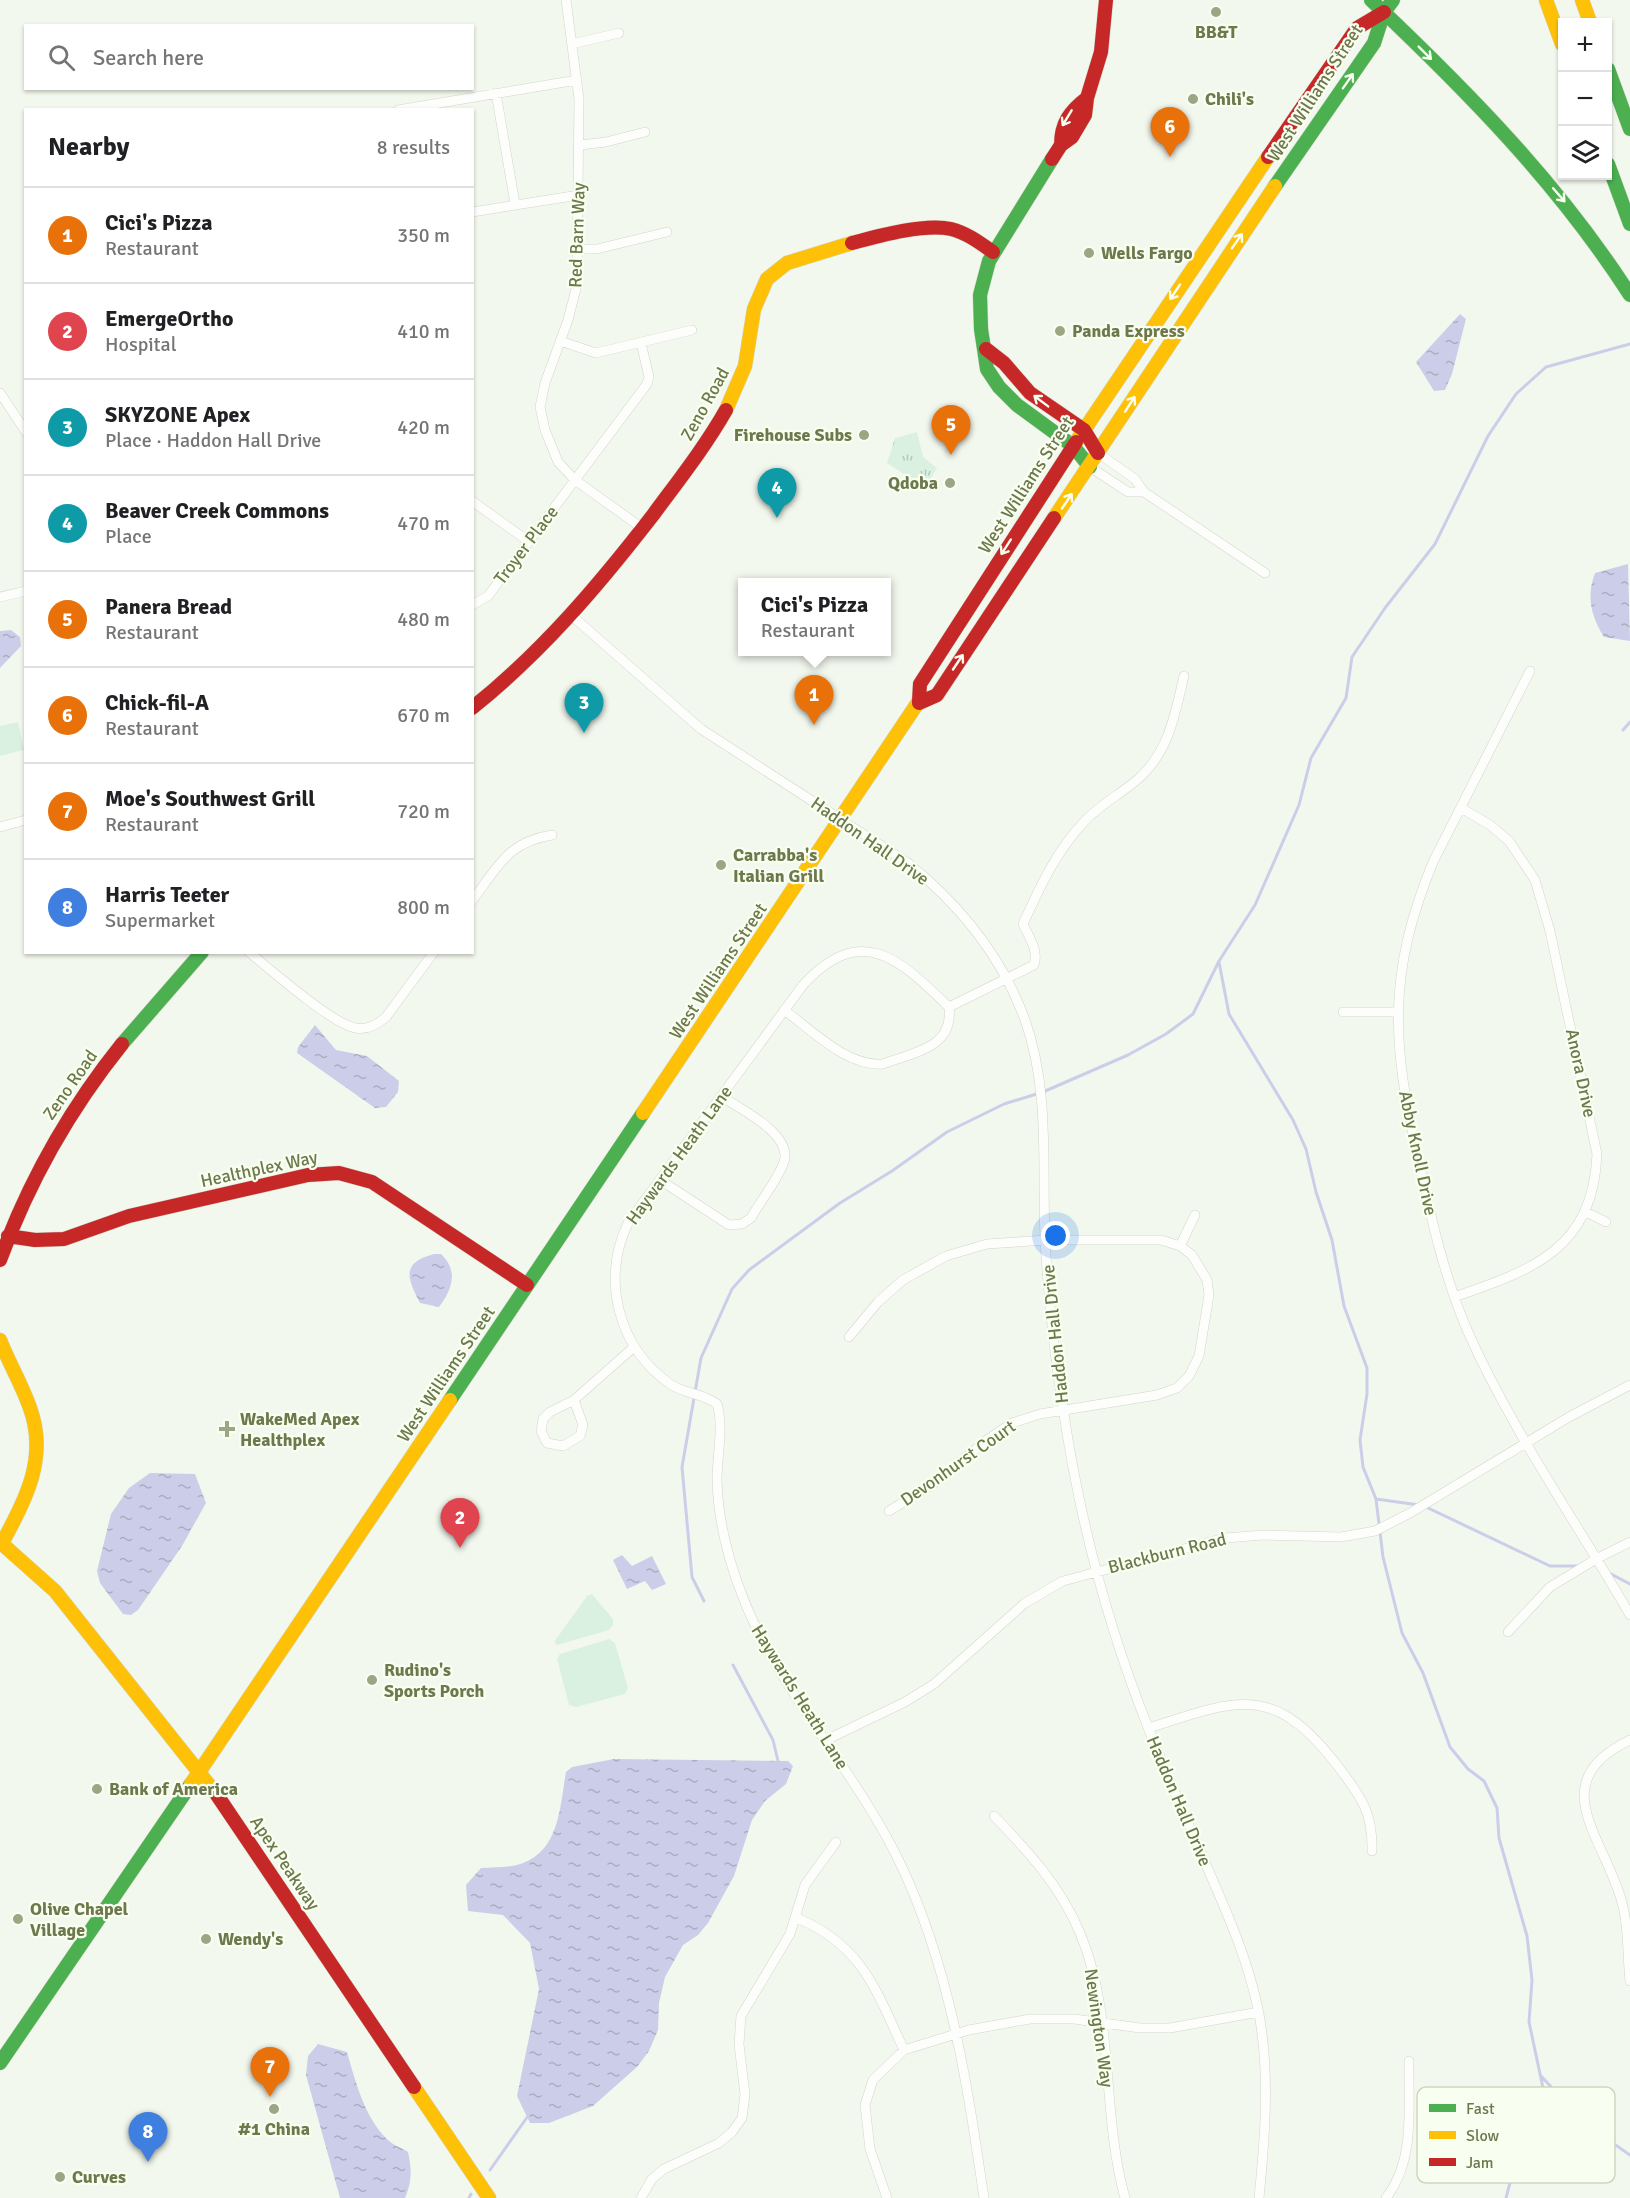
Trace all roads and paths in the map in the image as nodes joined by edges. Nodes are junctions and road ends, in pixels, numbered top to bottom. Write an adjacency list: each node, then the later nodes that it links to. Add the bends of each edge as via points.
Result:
1 (566, 0): 11 (street, Red Barn Way)
2 (1106, 0): 26 (main road, via 1101,52 1085,115 1072,137 1061,145)
3 (1371, 0): 7 (main road)
4 (1393, 0): 7 (main road)
5 (1546, 0): 9 (main road)
6 (1581, 0): 8 (main road)
7 (1384, 12): 27 (main road, one-way to 27, via 1545,180 1606,255); 34 (main road, West Williams Street, one-way to 34, via 1357,27); 36 (main road, West Williams Street, one-way to 7, via 1374,43)
8 (1588, 18)
9 (1558, 31)
10 (619, 33): 11 (street)
11 (572, 44): 13 (street, Red Barn Way)
12 (1609, 72): 16 (main road)
13 (577, 80): 14 (street); 18 (street, Red Barn Way)
14 (496, 93): 15 (street); 21 (street)
15 (410, 108)
16 (1630, 129)
17 (645, 132): 18 (street)
18 (580, 145): 20 (street, Red Barn Way)
19 (1612, 175): 23 (main road)
20 (579, 195): 21 (street); 25 (street, Red Barn Way)
21 (515, 204): 22 (street)
22 (474, 212)
23 (1630, 224)
24 (667, 232): 25 (street, via 597,249)
25 (578, 249): 29 (street, Red Barn Way, via 574,301)
26 (993, 252): 31 (main road, via 980,296); 41 (main road, Zeno Road, via 959,231 930,228 803,255 775,270 756,297 746,365 731,401 701,450)
27 (1630, 295)
28 (692, 330): 30 (street)
29 (560, 341): 30 (street, via 596,353); 38 (street, Red Barn Way, via 544,383 540,407 558,462)
30 (641, 344): 38 (street, Troyer Place, via 649,377 646,384)
31 (986, 349): 34 (main road, one-way to 31, via 1030,393); 35 (main road, via 987,369 1008,397)
32 (0, 393): 33 (street)
33 (24, 429)
34 (1084, 430): 35 (main road, West Williams Street); 36 (main road)
35 (1073, 446): 37 (main road); 50 (main road, West Williams Street, one-way to 50, via 920,684)
36 (1098, 453): 37 (main road, West Williams Street); 39 (street, via 1135,479)
37 (1090, 467): 39 (street, via 1128,492); 50 (main road, West Williams Street, one-way to 37, via 936,695)
38 (575, 480): 41 (street, Red Barn Way); 42 (street, Troyer Place)
39 (1144, 492): 43 (street)
40 (474, 502): 42 (street)
41 (642, 528): 47 (main road, Zeno Road)
42 (528, 541): 46 (street, Troyer Place, via 488,596)
43 (1265, 573)
44 (24, 591): 45 (street)
45 (0, 597)
46 (474, 604)
47 (570, 615): 51 (main road, Zeno Road, via 525,666); 53 (street, Haddon Hall Drive, via 702,729)
48 (1530, 670): 52 (street, Abby Knoll Drive)
49 (1184, 676): 61 (street, via 1162,749 1139,778 1084,821 1044,877 1023,924 1034,949 1034,965)
50 (919, 704): 53 (main road, West Williams Street)
51 (474, 706)
52 (1461, 808): 65 (street, Abby Knoll Drive, via 1433,862 1411,922); 68 (street, Anora Drive, via 1509,841 1528,866 1541,896 1595,1136 1596,1170)
53 (842, 819): 61 (street, Haddon Hall Drive, via 908,863 957,906 988,945); 75 (main road, West Williams Street)
54 (24, 821): 55 (street)
55 (0, 827)
56 (552, 835): 57 (street, via 517,846)
57 (474, 899)
58 (200, 954): 71 (main road, Zeno Road, via 126,1038 66,1121 40,1164)
59 (252, 954): 60 (street, via 339,1021 359,1029 386,1017)
60 (433, 954)
61 (1006, 978): 62 (street); 72 (street, Haddon Hall Drive, via 1025,1020 1038,1074)
62 (949, 1007): 63 (street, Haywards Heath Lane, via 907,967 888,956 866,952 844,955 824,964); 63 (street, via 949,1030 940,1040 873,1065 847,1055)
63 (784, 1010): 66 (street, Haywards Heath Lane)
64 (1343, 1012): 65 (street)
65 (1397, 1012): 76 (street, Abby Knoll Drive, via 1407,1105 1435,1234)
66 (721, 1096): 67 (street, Haywards Heath Lane); 67 (street, via 783,1143 784,1161 751,1218 729,1225)
67 (660, 1180): 79 (street, Haywards Heath Lane, via 628,1223 615,1259 617,1306)
68 (1586, 1212): 70 (street); 76 (street, Anora Drive, via 1564,1243 1536,1264)
69 (1195, 1215): 73 (street)
70 (1605, 1222)
71 (8, 1236): 74 (main road, Zeno Road); 75 (main road, Healthplex Way, via 64,1239 129,1216 308,1175 339,1173 386,1190)
72 (1046, 1240): 73 (street, via 1161,1239); 77 (street, via 976,1246 932,1263 891,1290); 82 (street, Haddon Hall Drive)
73 (1180, 1246): 82 (street, Devonhurst Court, via 1202,1268 1209,1294 1199,1356 1189,1376 1177,1389 1157,1395)
74 (0, 1260)
75 (527, 1285): 94 (main road, West Williams Street)
76 (1454, 1297): 83 (street, Abby Knoll Drive, via 1488,1374)
77 (849, 1337)
78 (0, 1340): 86 (main road, via 34,1420 37,1438 33,1483)
79 (634, 1347): 81 (street); 92 (street, Haywards Heath Lane, via 671,1385 717,1404 719,1505 735,1576 764,1645)
80 (1630, 1385): 83 (street, Blackburn Road)
81 (574, 1400): 81 (street, via 543,1419 541,1431 547,1443 563,1446 580,1436 583,1425)
82 (1063, 1410): 84 (street, Devonhurst Court, via 1001,1429 933,1484); 88 (street, Haddon Hall Drive)
83 (1526, 1443): 87 (street, Abby Knoll Drive); 88 (street, Blackburn Road, via 1375,1531 1341,1537 1225,1538)
84 (889, 1510)
85 (1630, 1542): 87 (street)
86 (1, 1543): 94 (main road, Apex Peakway, via 55,1591)
87 (1598, 1558): 89 (street, Abby Knoll Drive); 90 (street, via 1550,1587)
88 (1097, 1570): 91 (street, Haddon Hall Drive); 92 (street, Blackburn Road, via 1063,1581 1035,1596 934,1684)
89 (1630, 1615)
90 (1508, 1632)
91 (1149, 1728): 97 (street, via 1222,1705 1260,1705 1284,1714 1317,1739 1363,1803 1373,1826); 100 (street, Haddon Hall Drive, via 1238,1938)
92 (826, 1740): 102 (street, Haywards Heath Lane, via 877,1820 918,1902)
93 (1630, 1740): 99 (street, via 1595,1762 1582,1798 1622,1901)
94 (200, 1770): 105 (main road, West Williams Street); 106 (main road, Apex Peakway)
95 (994, 1816): 101 (street, Newington Way, via 1041,1868 1072,1915 1089,1959)
96 (836, 1842): 98 (street, via 805,1885)
97 (1372, 1851)
98 (797, 1918): 103 (street, via 829,1934 861,1964); 107 (street, via 741,2016 739,2044 745,2095 742,2118 719,2143 664,2169 652,2179)
99 (1630, 1981)
100 (1259, 2012): 101 (street, via 1170,2028); 111 (street, Haddon Hall Drive, via 1265,2080)
101 (1101, 2023): 102 (street, via 1030,2019); 110 (street, Newington Way, via 1113,2140)
102 (956, 2034): 103 (street); 109 (street, Haywards Heath Lane)
103 (904, 2050): 108 (street, via 873,2080 865,2105 870,2150)
104 (1409, 2061): 112 (street, via 1407,2153 1402,2174)
105 (0, 2063)
106 (489, 2198)
107 (641, 2198)
108 (887, 2198)
109 (984, 2198)
110 (1125, 2198)
111 (1259, 2198)
112 (1386, 2198)

